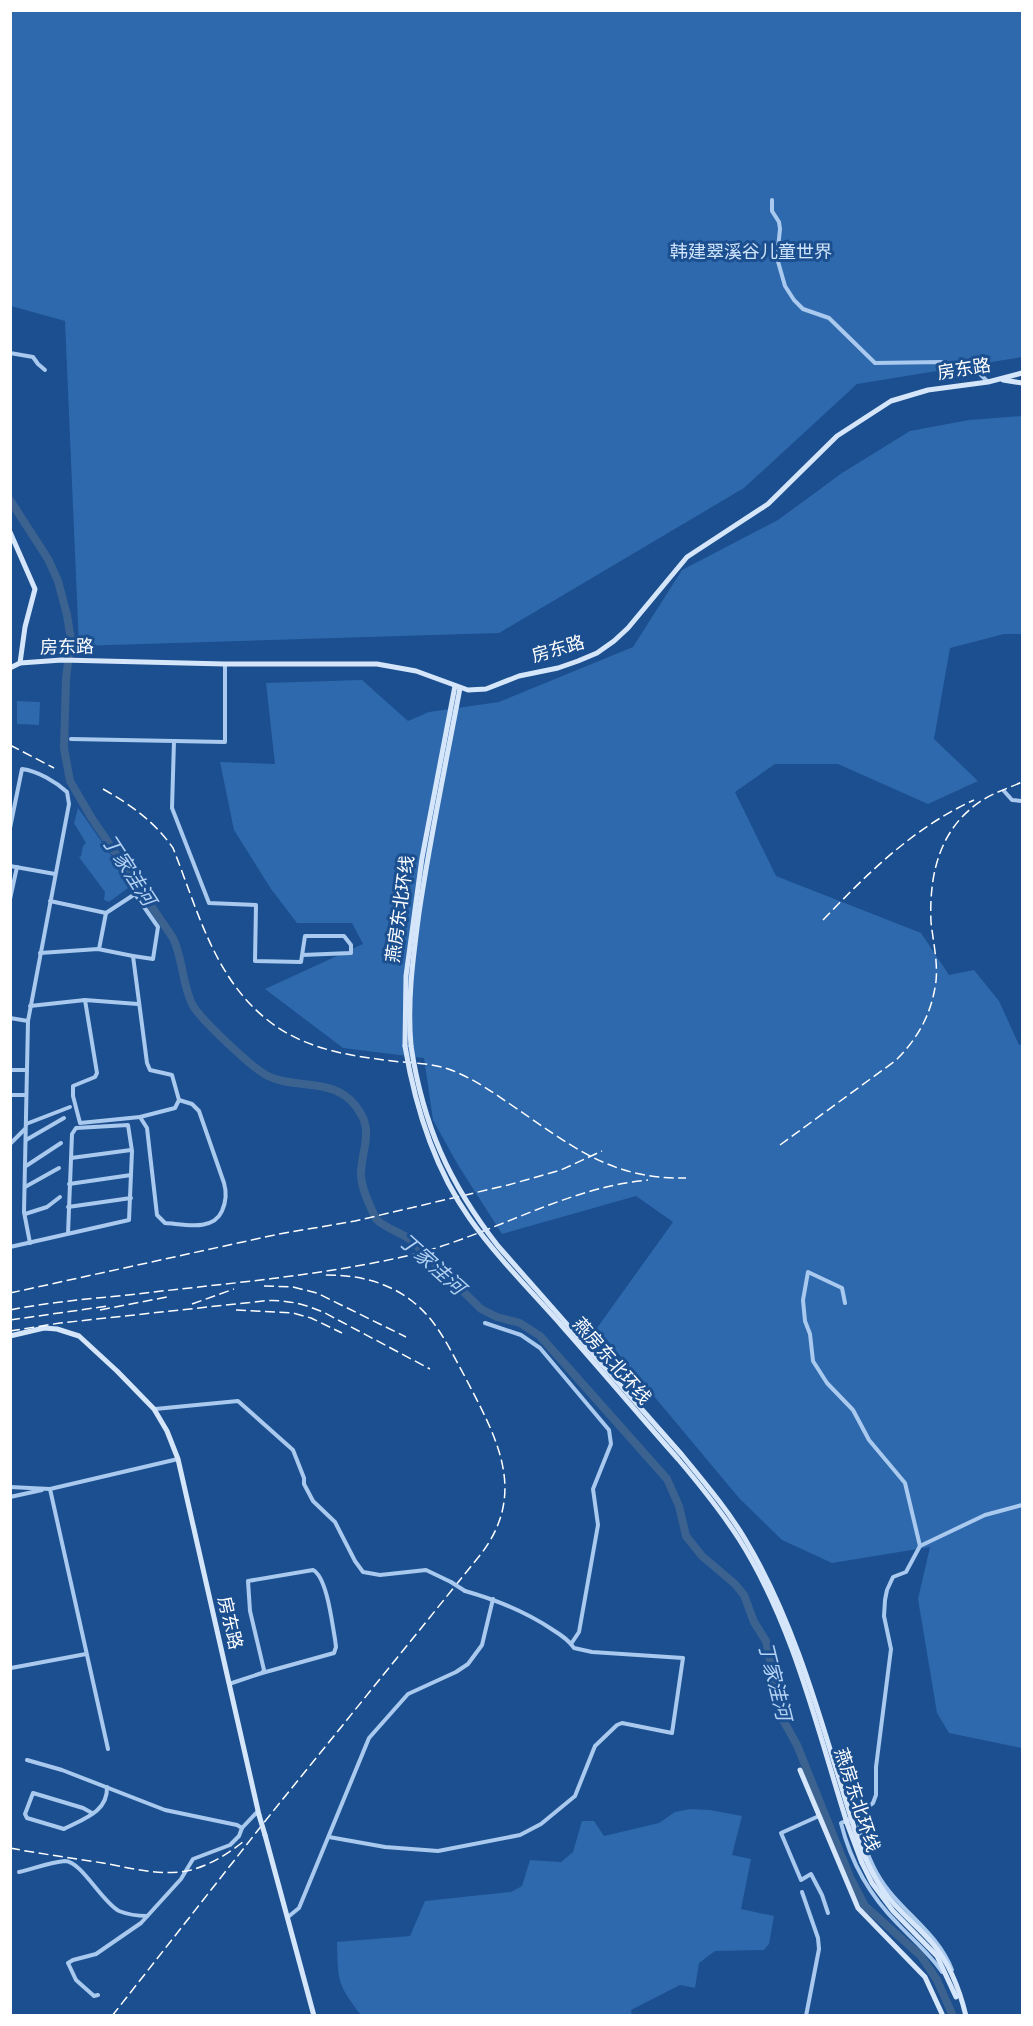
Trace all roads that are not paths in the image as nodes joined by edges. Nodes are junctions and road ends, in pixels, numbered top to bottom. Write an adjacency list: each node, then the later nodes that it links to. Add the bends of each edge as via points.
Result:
1 (772, 200): 6 (street, via 780,229 779,267 785,286 803,309 829,318 875,363 941,362 979,373)
2 (10, 353): 3 (street, via 33,357)
3 (45, 370)
4 (1023, 373): 5 (main road, 房东路)
5 (998, 380): 6 (main road, 房东路); 7 (main road)
6 (988, 382): 12 (main road, 房东路, via 928,390 891,401 837,436 768,504 687,557 628,628 597,653 486,689)
7 (1023, 383)
8 (10, 532): 9 (main road, via 36,589)
9 (20, 663): 10 (main road, 房东路, via 75,660); 11 (main road, 房东路)
10 (225, 664): 12 (main road, 房东路, via 377,664 416,671); 14 (street, via 225,742)
11 (10, 668)
12 (457, 687): 93 (main road, 燕房东北环线, bridge, via 428,851 409,1010 408,1046 432,1132 450,1174 498,1246 682,1455 744,1538 796,1647 850,1822 863,1852 877,1881 933,1944)
13 (71, 739): 14 (street)
14 (174, 741): 29 (street, via 172,808 209,903 256,905 255,961 301,962)
15 (1004, 791): 18 (street, via 1012,800)
16 (10, 792): 17 (street)
17 (17, 794): 19 (street); 23 (street, via 22,769 68,792)
18 (1023, 801)
19 (12, 818): 20 (street)
20 (10, 828)
21 (10, 866): 22 (street)
22 (17, 867): 23 (street); 24 (street)
23 (56, 874): 25 (street)
24 (10, 899)
25 (50, 901): 26 (street); 28 (street)
26 (106, 913): 27 (street); 30 (street, via 135,894 158,927 153,959)
27 (99, 949): 28 (street); 30 (street)
28 (40, 953): 33 (street)
29 (302, 955): 29 (street, via 305,936 344,936 351,945 351,953)
30 (133, 956): 32 (street)
31 (85, 1000): 32 (street); 33 (street); 42 (street, via 97,1073 73,1086 80,1123)
32 (138, 1004): 40 (street, via 149,1069 171,1074)
33 (30, 1006): 35 (street)
34 (10, 1018): 35 (street)
35 (27, 1021): 37 (street)
36 (10, 1070): 37 (street)
37 (27, 1070): 39 (street)
38 (10, 1095): 39 (street)
39 (26, 1095): 44 (street)
40 (179, 1100): 42 (street, via 172,1110); 42 (street, via 199,1111 224,1183 224,1206 212,1223 165,1223 157,1215 147,1128)
41 (70, 1107): 44 (street)
42 (140, 1116)
43 (64, 1118): 45 (street)
44 (26, 1126): 45 (street); 47 (street)
45 (26, 1141): 50 (street)
46 (61, 1143): 50 (street)
47 (10, 1144)
48 (131, 1150): 49 (street); 49 (street, via 128,1125 76,1128); 52 (street)
49 (70, 1158): 53 (street)
50 (25, 1166): 54 (street)
51 (59, 1168): 54 (street)
52 (131, 1175): 53 (street); 56 (street)
53 (69, 1184): 57 (street)
54 (25, 1187): 58 (street)
55 (60, 1197): 58 (street, via 47,1207)
56 (131, 1198): 57 (street); 59 (street, via 129,1220)
57 (68, 1207): 59 (street)
58 (25, 1214): 60 (street)
59 (68, 1234): 60 (street)
60 (30, 1243): 61 (street)
61 (10, 1248)
62 (845, 1303): 71 (street, via 842,1288 808,1272 803,1300 813,1360 827,1383 854,1410 869,1440 905,1483)
63 (485, 1323): 73 (street, via 520,1335 540,1348 609,1430 611,1444 593,1489 598,1525 579,1632)
64 (10, 1336): 65 (main road, 房东路, via 44,1328 80,1336)
65 (154, 1409): 66 (main road, 房东路); 72 (street, bridge, via 238,1401 293,1450 313,1501 335,1522 363,1572 380,1575 426,1570 465,1591)
66 (178, 1459): 68 (street); 77 (main road, 房东路)
67 (10, 1487): 68 (street)
68 (50, 1489): 69 (street); 74 (street)
69 (10, 1497)
70 (1023, 1505): 71 (street, via 985,1515)
71 (920, 1546): 84 (street, via 906,1572 893,1577 886,1590 884,1616 891,1649 876,1795)
72 (493, 1599): 73 (street, via 536,1618); 87 (street, via 482,1645 468,1664 408,1694 369,1738)
73 (572, 1644): 87 (street, via 592,1652 683,1658 672,1733 616,1725 595,1746 575,1796 541,1824 520,1835 438,1851)
74 (87, 1654): 75 (street); 78 (street)
75 (11, 1668)
76 (262, 1673): 76 (street, via 248,1581 317,1572 335,1639 334,1653); 77 (street)
77 (229, 1684): 83 (main road, 房东路)
78 (108, 1749)
79 (27, 1760): 81 (street)
80 (800, 1770): 85 (main road)
81 (107, 1787): 82 (street, via 102,1806); 86 (street, via 165,1810)
82 (92, 1813): 82 (street, via 33,1793 25,1814 27,1818 64,1829)
83 (259, 1813): 86 (street); 92 (main road, 房东路, bridge)
84 (859, 1815): 93 (street, via 865,1847 880,1879 945,1954 952,1969); 93 (street, via 840,1823 864,1883)
85 (819, 1816): 90 (street, via 781,1833 801,1880 811,1874); 97 (main road, via 858,1908 925,1977)
86 (242, 1828): 91 (street, via 230,1845 193,1859 181,1879)
87 (329, 1837): 92 (street, via 299,1908)
88 (19, 1872): 91 (street, via 66,1861 75,1864 117,1909 131,1916)
89 (802, 1892): 96 (street, via 819,1949)
90 (828, 1913)
91 (147, 1916): 94 (street, via 96,1954 68,1963 76,1980 94,1996)
92 (287, 1917): 95 (main road, 房东路)
93 (953, 1985): 98 (main road, 燕房东北环线)
94 (98, 1995)
95 (314, 2016)
96 (806, 2016)
97 (943, 2016)
98 (964, 2016)

